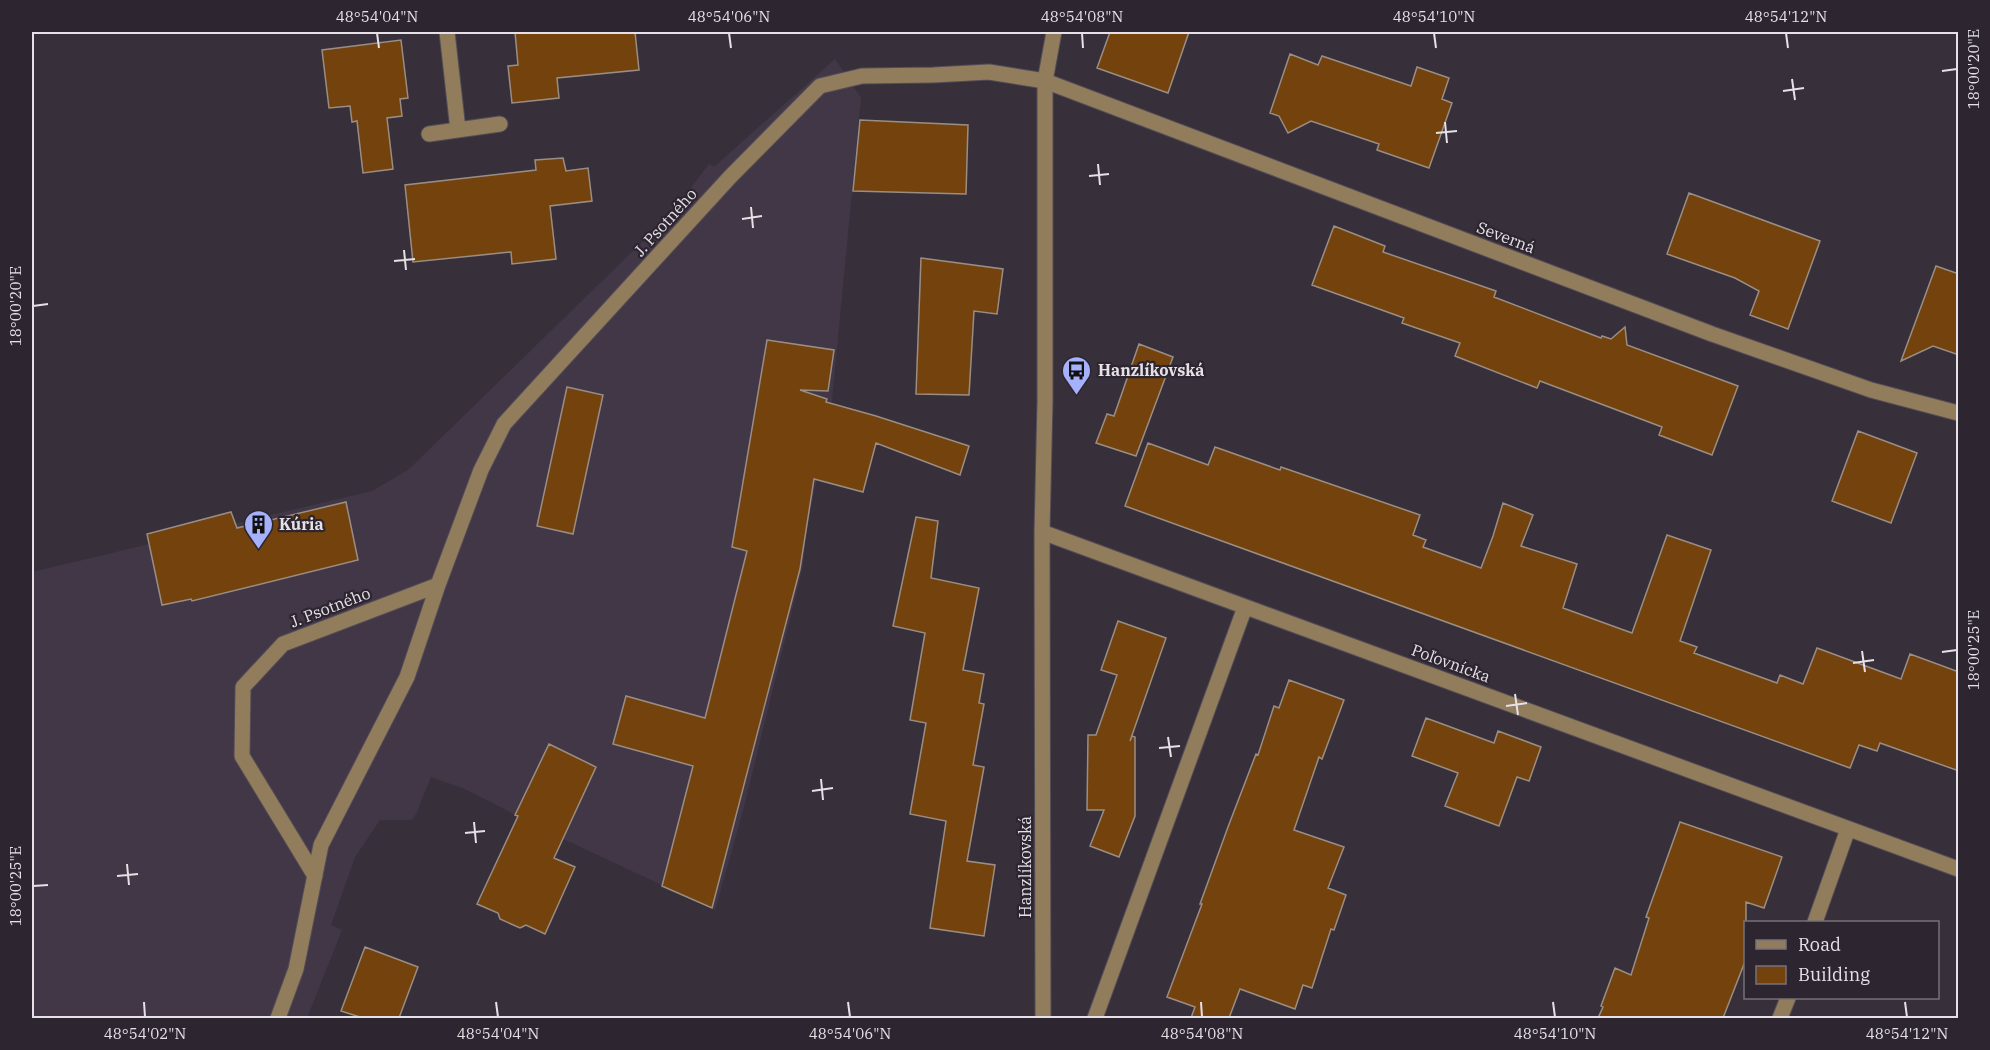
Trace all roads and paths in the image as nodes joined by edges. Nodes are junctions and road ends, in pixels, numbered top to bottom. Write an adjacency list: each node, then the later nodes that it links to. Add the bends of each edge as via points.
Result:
1 (447, 32): 5 (street)
2 (1054, 32): 3 (street, Hanzlíkovská)
3 (1045, 81): 7 (street, Severná, via 1712,334 1871,390); 8 (street, Hanzlíkovská); 9 (street, J. Psotného, via 989,72 862,76 820,86 730,177 504,424 481,470)
4 (500, 124): 5 (street)
5 (458, 130): 6 (street)
6 (429, 134)
7 (1959, 413)
8 (1042, 532): 10 (street, Poľovnícka); 17 (street, Hanzlíkovská)
9 (438, 585): 13 (street, J. Psotného, via 407,677 321,845); 13 (street, J. Psotného, via 282,644 243,687 242,756)
10 (1245, 607): 11 (street, Poľovnícka); 18 (street)
11 (1848, 829): 12 (street, Poľovnícka); 14 (street)
12 (1959, 869)
13 (315, 876): 16 (street, J. Psotného, via 296,969)
14 (1815, 921)
15 (1788, 999): 19 (street)
16 (278, 1018)
17 (1043, 1018)
18 (1095, 1018)
19 (1780, 1018)

